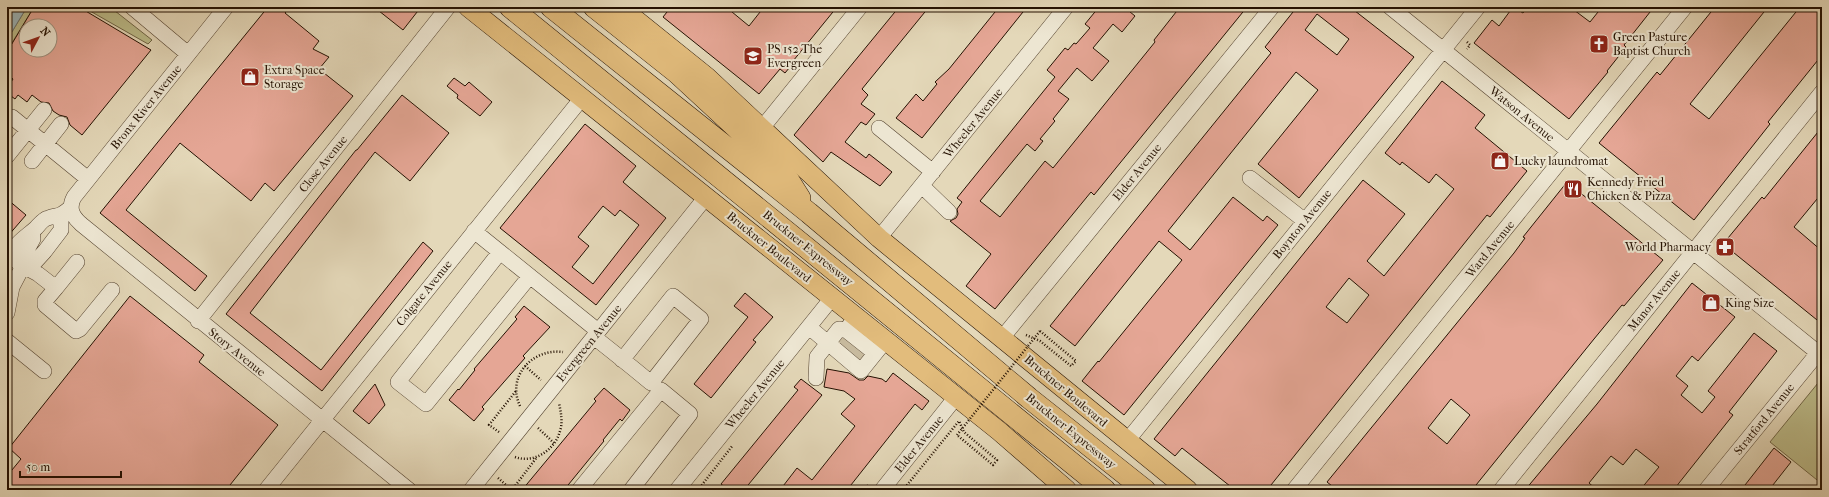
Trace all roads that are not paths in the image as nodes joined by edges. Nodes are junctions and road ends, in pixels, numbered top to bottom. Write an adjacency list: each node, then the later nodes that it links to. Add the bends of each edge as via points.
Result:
1 (132, 7): 16 (street)
2 (226, 7): 16 (street, Bronx River Avenue)
3 (448, 7): 49 (street, Close Avenue)
4 (468, 7): 18 (main road, Bruckner Boulevard)
5 (510, 7): 64 (highway, Bruckner Expressway)
6 (551, 7): 35 (highway, Bruckner Expressway)
7 (594, 7): 35 (highway, via 677,73 783,171)
8 (621, 7): 22 (main road, Bruckner Boulevard, via 707,77)
9 (860, 7): 22 (street)
10 (1066, 7): 29 (street, Wheeler Avenue)
11 (1272, 7): 52 (street, Elder Avenue)
12 (1390, 7): 15 (street, Watson Avenue)
13 (1478, 7): 15 (street, Boynton Avenue)
14 (1685, 7): 26 (street, Ward Avenue)
15 (1443, 50): 26 (street, Watson Avenue); 37 (street, Boynton Avenue)
16 (188, 54): 31 (street, Bronx River Avenue)
17 (1822, 92): 41 (street, Manor Avenue)
18 (582, 98): 33 (main road, Bruckner Boulevard); 38 (street, Colgate Avenue)
19 (44, 110): 24 (street)
20 (12, 117): 24 (street)
21 (61, 124): 25 (street)
22 (762, 128): 39 (main road, Bruckner Boulevard)
23 (879, 128): 29 (street)
24 (28, 130): 25 (street); 27 (street)
25 (45, 144): 28 (street); 31 (street)
26 (1568, 151): 41 (street, Watson Avenue); 77 (street, Ward Avenue)
27 (7, 156)
28 (32, 161)
29 (933, 172): 32 (street, Wheeler Avenue)
30 (1250, 178): 37 (street)
31 (88, 179): 34 (street, Bronx River Avenue, via 74,196)
32 (922, 186): 36 (street); 39 (street, Wheeler Avenue)
33 (706, 197): 47 (main road, Bruckner Boulevard); 51 (street, Evergreen Avenue)
34 (66, 212): 43 (street, Bronx River Avenue, via 60,230 45,251 35,262); 43 (street, via 46,218 13,250 10,256); 49 (street, Story Avenue, via 73,215)
35 (808, 212): 75 (highway, Bruckner Expressway, via 1030,398)
36 (949, 212)
37 (1305, 221): 63 (street, Boynton Avenue)
38 (474, 231): 40 (street); 62 (street, Colgate Avenue)
39 (880, 238): 52 (main road, Bruckner Boulevard)
40 (500, 252): 44 (street); 44 (street, via 398,382 426,404)
41 (1693, 252): 56 (street, Watson Avenue); 78 (street, Manor Avenue)
42 (77, 262): 45 (street)
43 (23, 266): 45 (street); 48 (street, via 12,287)
44 (530, 276): 51 (street)
45 (56, 288): 46 (street, via 45,305 76,331)
46 (112, 290)
47 (832, 298): 50 (street, Wheeler Avenue); 55 (main road, Bruckner Boulevard)
48 (7, 313)
49 (198, 321): 62 (street, Story Avenue)
50 (809, 327): 54 (street); 70 (street, Wheeler Avenue)
51 (596, 334): 57 (street); 67 (street, Evergreen Avenue)
52 (1002, 338): 63 (main road, Bruckner Boulevard)
53 (7, 341): 58 (street)
54 (827, 342): 55 (street); 55 (street, via 839,329); 59 (street, via 817,357)
55 (857, 344): 61 (main road, Bruckner Boulevard)
56 (1821, 352): 79 (street, Stratford Avenue)
57 (622, 360): 60 (street); 60 (street, via 673,296 701,319)
58 (44, 371)
59 (816, 378)
60 (656, 386): 68 (street); 69 (street, via 690,414)
61 (956, 397): 71 (street, Elder Avenue); 72 (main road, Bruckner Boulevard)
62 (322, 420): 65 (street, Colgate Avenue); 66 (street, Story Avenue)
63 (1127, 441): 76 (main road, Bruckner Boulevard)
64 (1082, 470): 73 (highway); 74 (highway, Bruckner Expressway)
65 (266, 490)
66 (409, 490)
67 (471, 490)
68 (580, 490)
69 (631, 490)
70 (677, 490)
71 (882, 490)
72 (1068, 490)
73 (1099, 490)
74 (1105, 490)
75 (1145, 490)
76 (1188, 490)
77 (1294, 490)
78 (1501, 490)
79 (1706, 490)

